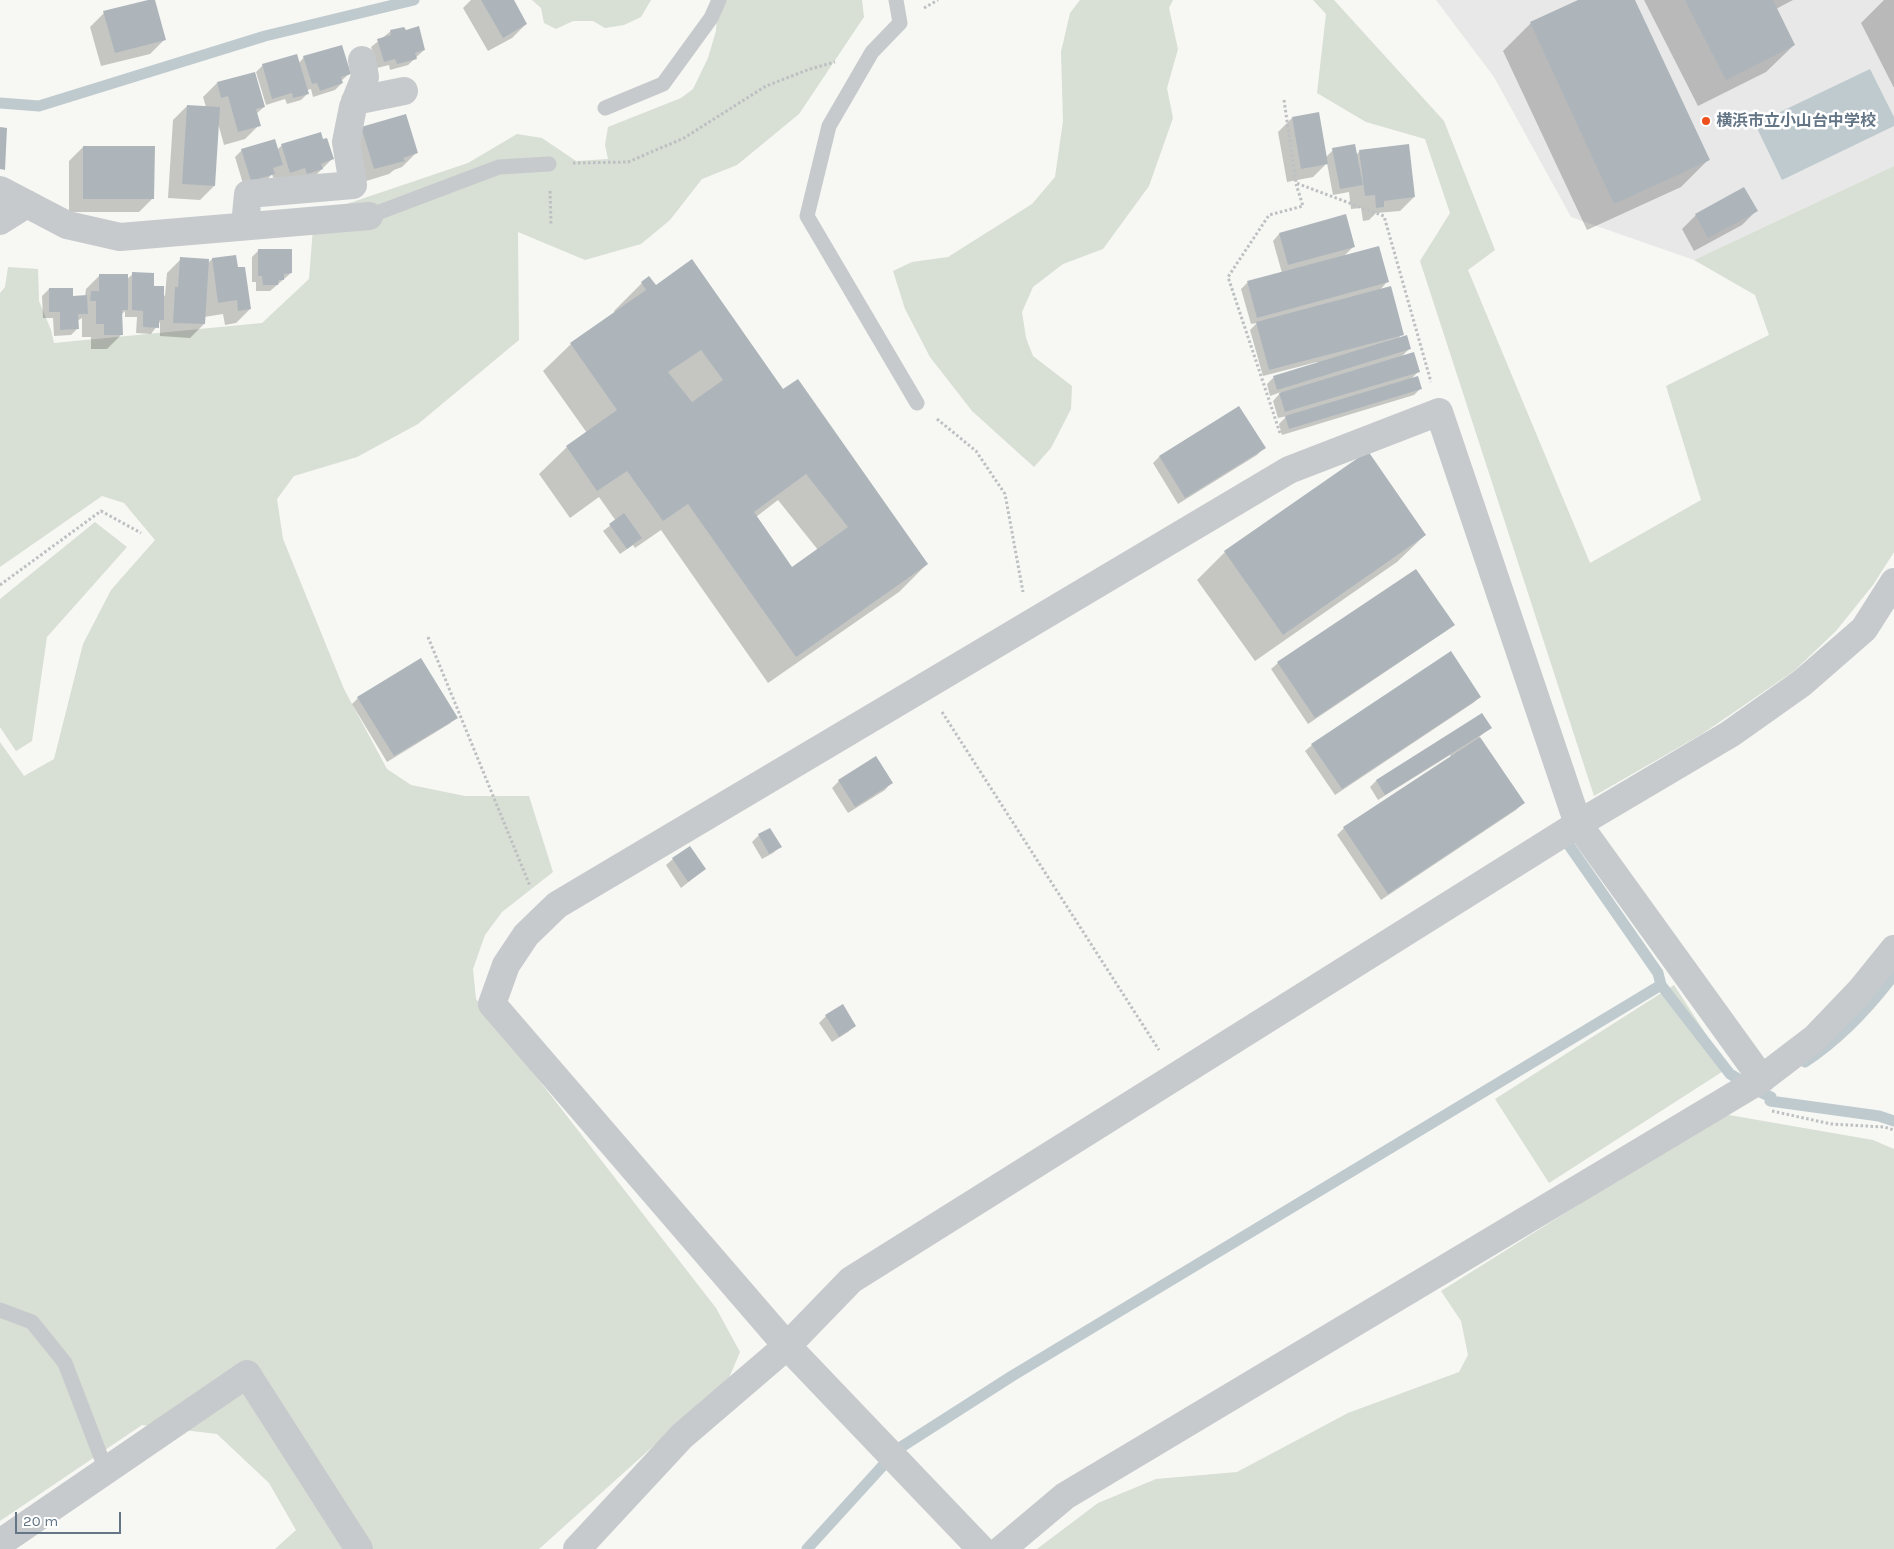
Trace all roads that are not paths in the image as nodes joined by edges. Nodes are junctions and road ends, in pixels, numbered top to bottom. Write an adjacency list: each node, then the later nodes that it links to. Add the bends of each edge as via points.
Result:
1 (718, 0): 6 (lane, via 711,18 663,84)
2 (896, 0): 13 (lane, via 900,23 872,52 829,126 807,216)
3 (362, 60): 5 (street, via 365,77)
4 (404, 91): 5 (street)
5 (355, 101): 12 (street, via 346,142 353,184 248,194)
6 (605, 108)
7 (549, 164): 10 (lane, via 498,167)
8 (0, 190): 9 (street)
9 (27, 204): 11 (street); 12 (street, via 66,225 120,237)
10 (369, 216): 12 (street)
11 (0, 221)
12 (246, 225)
13 (917, 403)
14 (1894, 582): 15 (street, via 1864,629 1802,683 1730,734)
15 (1578, 824): 17 (street); 19 (street, via 851,1280); 19 (street, via 1439,412 1289,470 557,905 526,935 506,965 492,1004)
16 (1894, 949): 17 (street, via 1815,1038)
17 (1761, 1079): 25 (street, via 1065,1496)
18 (0, 1310): 20 (lane, via 32,1322 65,1363)
19 (787, 1346): 23 (street, via 682,1436); 24 (street)
20 (106, 1470): 21 (street); 22 (street, via 247,1374)
21 (0, 1543)
22 (359, 1549)
23 (577, 1549)
24 (981, 1549)
25 (1002, 1549)

